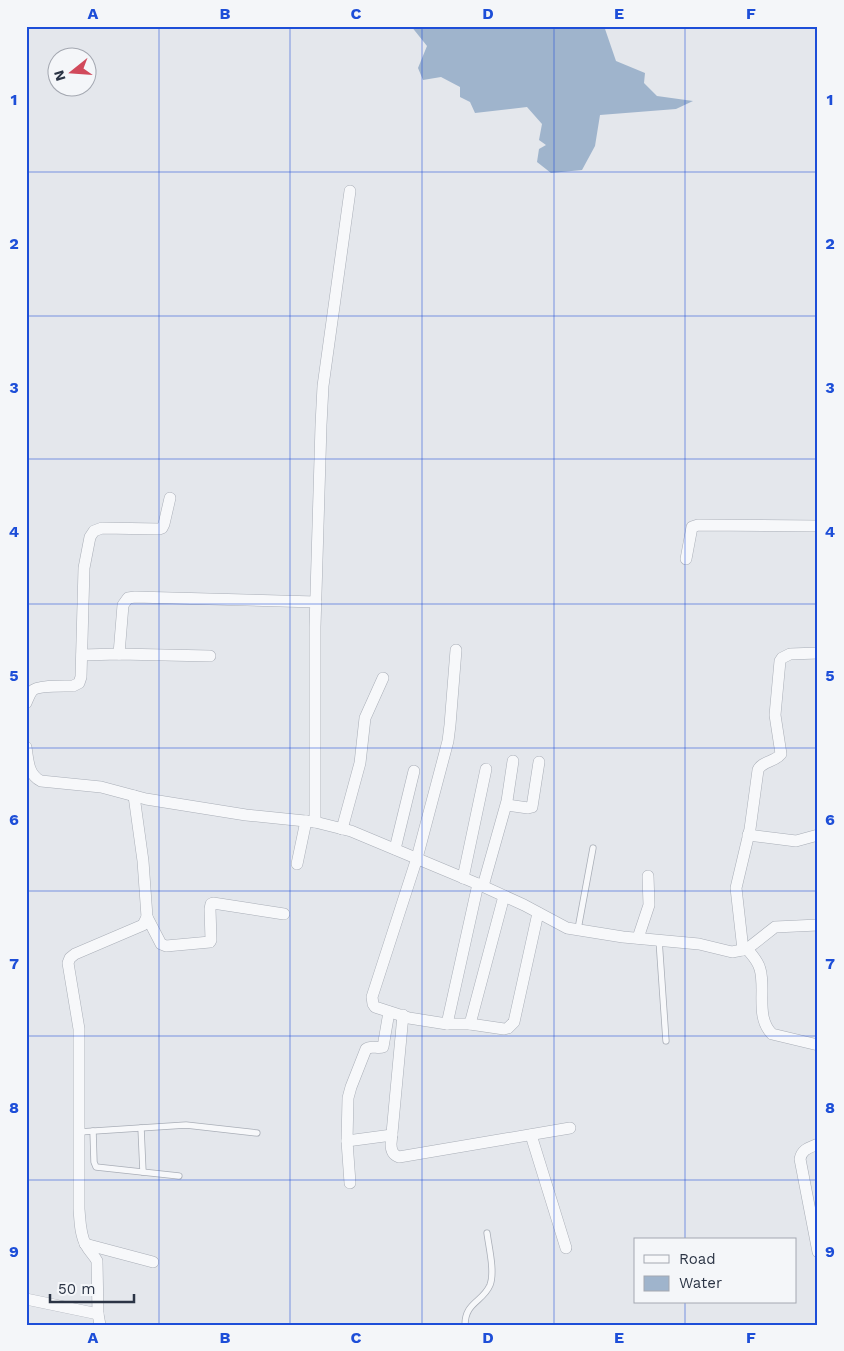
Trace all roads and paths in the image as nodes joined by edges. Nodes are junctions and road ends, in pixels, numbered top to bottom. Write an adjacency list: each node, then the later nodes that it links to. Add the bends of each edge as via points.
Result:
1 (350, 191): 5 (street, via 323,386)
2 (170, 498): 8 (street, via 164,524 159,530 102,528 90,537 83,576)
3 (818, 526): 4 (street, via 698,525 692,527)
4 (686, 558)
5 (316, 602): 9 (street, via 128,598 123,605); 20 (street)
6 (456, 650): 26 (street, via 448,741)
7 (818, 653): 22 (street, via 790,654 780,661 775,715 781,754 759,767)
8 (82, 654): 9 (street); 12 (street, via 79,683 35,689)
9 (120, 654): 10 (street)
10 (210, 656)
11 (383, 678): 21 (street, via 365,718 360,763)
12 (26, 703)
13 (26, 747): 18 (street, via 32,773 41,781 102,787)
14 (513, 761): 19 (street)
15 (539, 762): 19 (street, via 532,807)
16 (486, 769): 29 (street)
17 (414, 771): 25 (street)
18 (134, 796): 20 (street, via 246,815); 34 (street)
19 (507, 805): 30 (street)
20 (311, 822): 21 (street); 27 (street)
21 (342, 829): 25 (street)
22 (748, 835): 23 (street, via 801,840); 39 (street, via 736,888)
23 (818, 835)
24 (593, 848): 36 (lane)
25 (395, 849): 26 (street)
26 (417, 858): 29 (street); 40 (street, via 372,997 375,1007)
27 (297, 864)
28 (648, 876): 37 (street, via 648,909)
29 (463, 878): 30 (street)
30 (481, 885): 31 (street); 42 (street)
31 (504, 896): 32 (street); 43 (street)
32 (538, 913): 36 (street, via 567,928); 43 (street, via 514,1022 504,1029)
33 (284, 914): 34 (street, via 213,903 210,909 210,942 166,946)
34 (147, 917): 49 (street, via 143,925 75,954 68,963 79,1030)
35 (818, 925): 39 (street, via 775,927)
36 (578, 929): 37 (street)
37 (638, 938): 38 (street)
38 (659, 940): 39 (street, via 699,944 732,952); 44 (lane)
39 (745, 950): 45 (street, via 761,969 762,1013 767,1029 772,1034)
40 (389, 1012): 41 (street); 53 (street, via 383,1047 366,1049 351,1087)
41 (403, 1016): 42 (street); 51 (street)
42 (448, 1024): 43 (street)
43 (470, 1024)
44 (666, 1041)
45 (818, 1045)
46 (141, 1128): 48 (lane); 50 (lane, via 194,1125); 55 (lane)
47 (570, 1128): 52 (street)
48 (93, 1131): 49 (lane); 55 (lane, via 96,1167)
49 (79, 1132): 59 (street, via 79,1209)
50 (257, 1133)
51 (392, 1135): 52 (street, via 391,1150 399,1156); 53 (street)
52 (531, 1135): 60 (street)
53 (347, 1142): 57 (street)
54 (818, 1144): 61 (street, via 804,1150 800,1159)
55 (143, 1172): 56 (lane)
56 (179, 1176)
57 (350, 1183)
58 (487, 1233): 65 (lane, via 492,1278 484,1294 468,1310)
59 (85, 1244): 62 (street); 64 (street, via 94,1255 98,1269)
60 (566, 1248)
61 (818, 1252)
62 (153, 1262)
63 (26, 1299): 64 (street)
64 (99, 1320)
65 (466, 1325)

